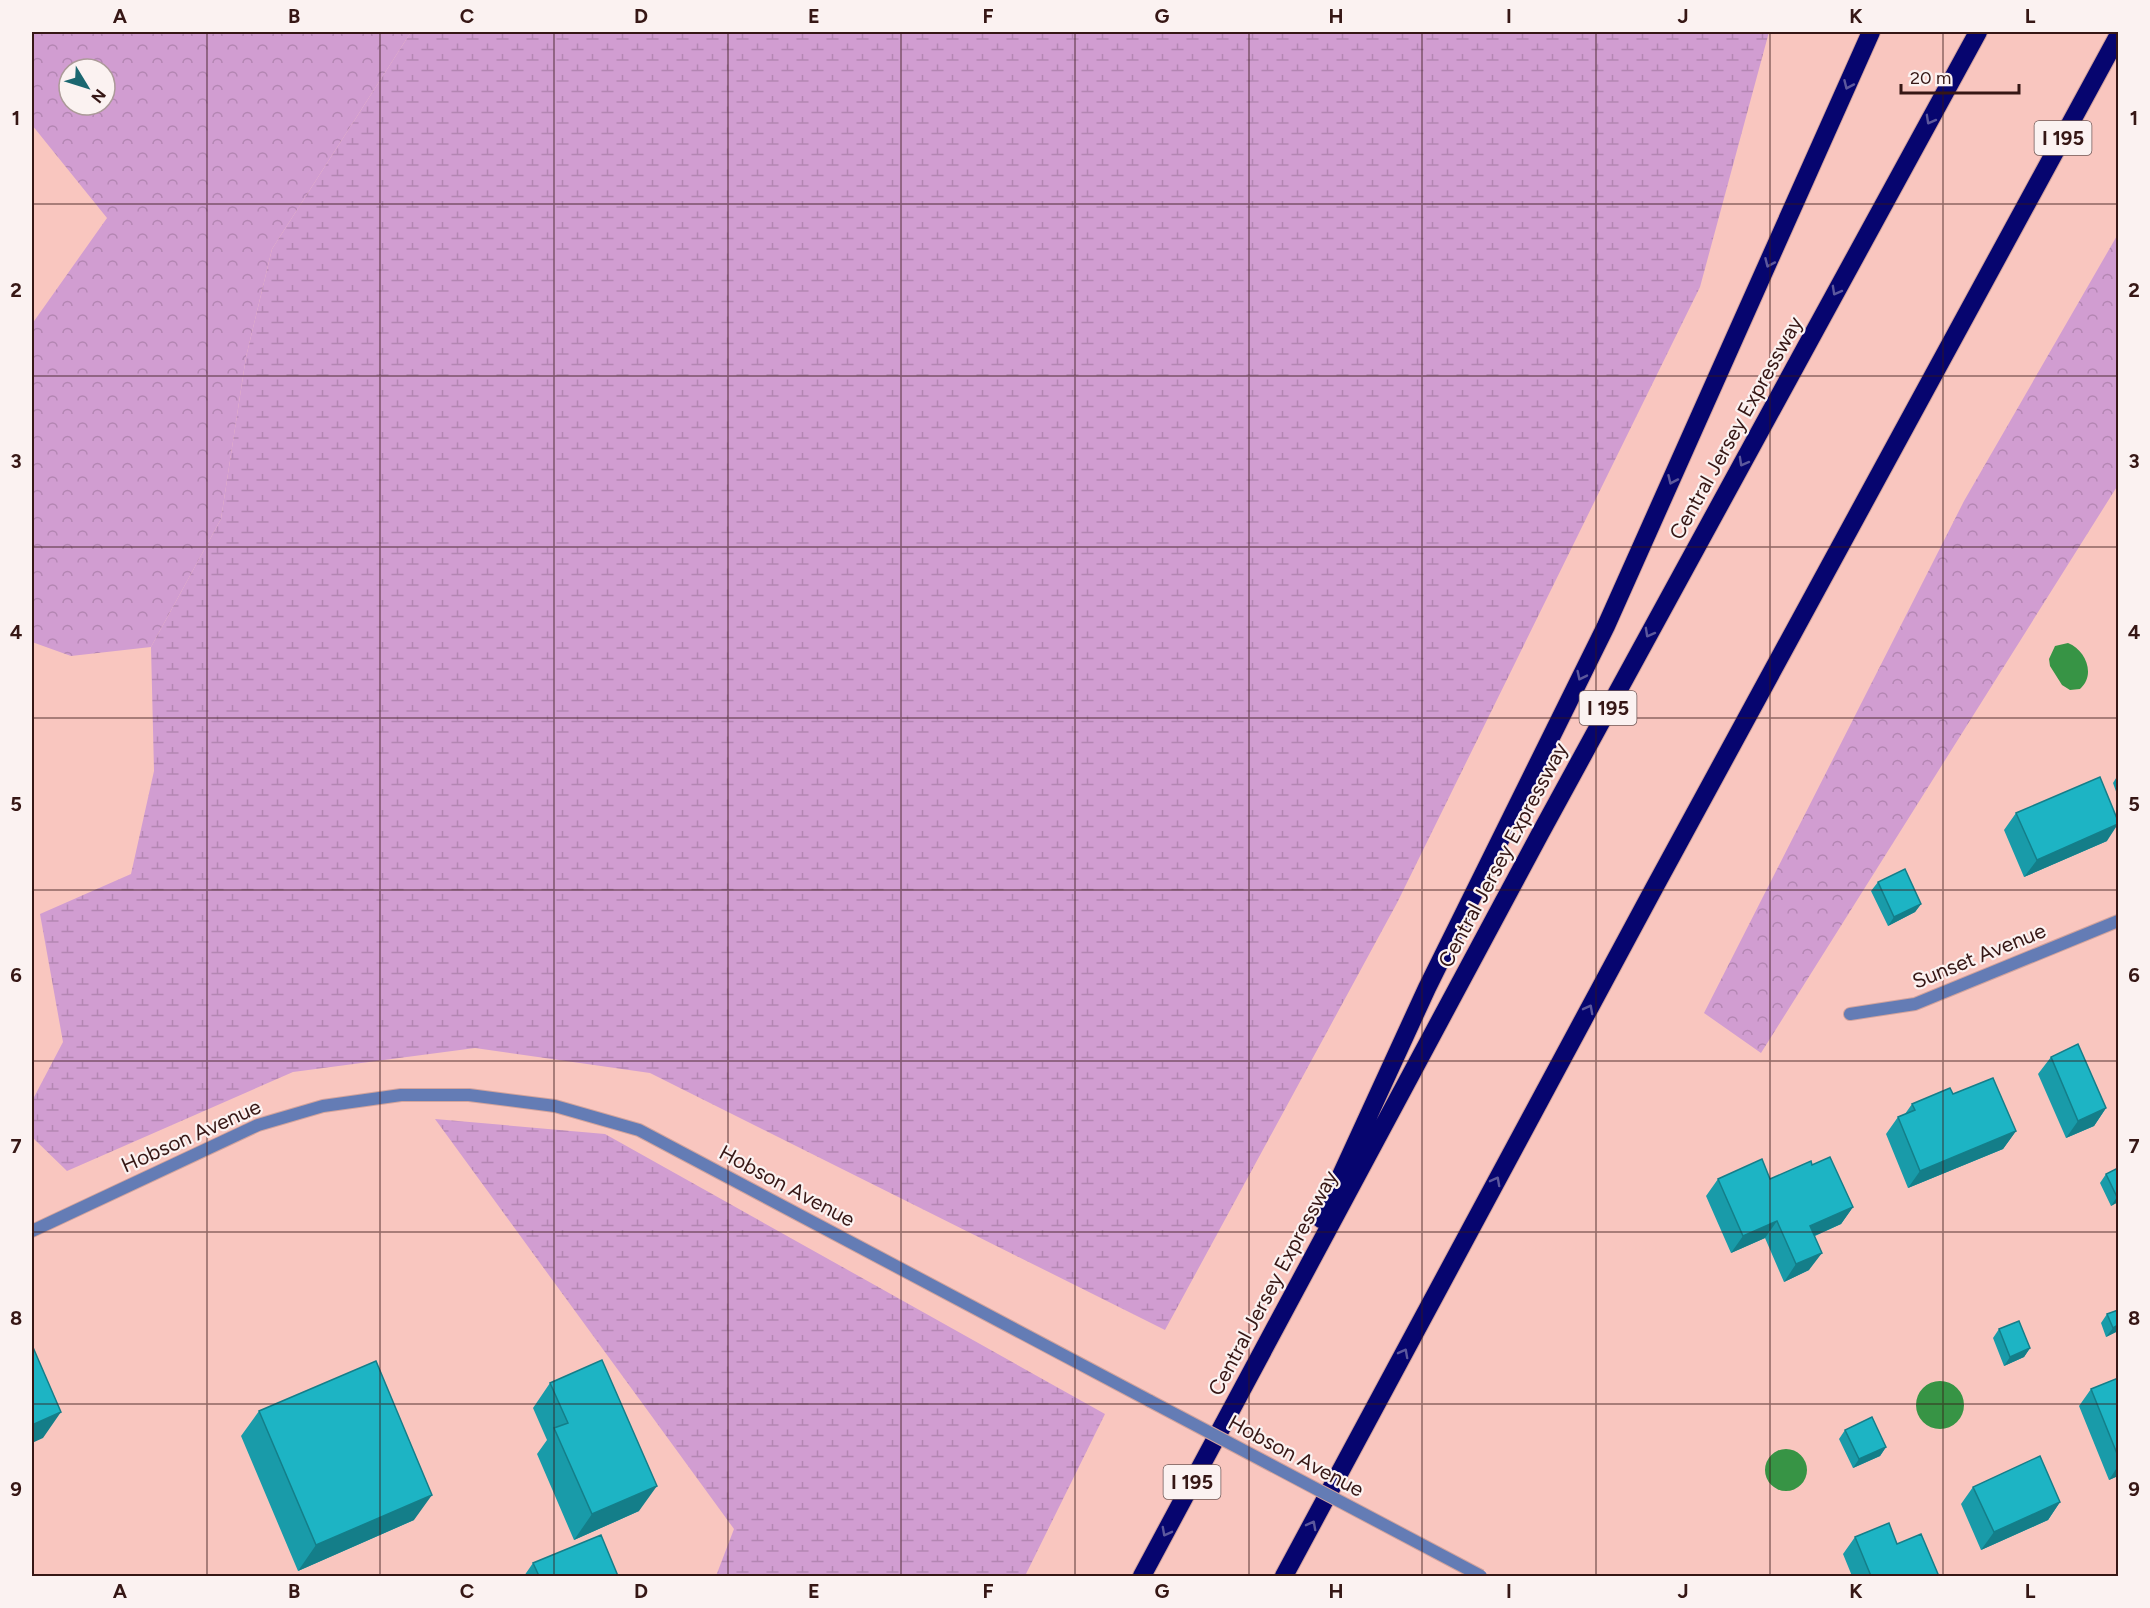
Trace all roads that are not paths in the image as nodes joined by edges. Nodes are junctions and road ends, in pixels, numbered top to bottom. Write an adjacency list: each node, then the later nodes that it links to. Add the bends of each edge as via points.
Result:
1 (1871, 32): 9 (highway, one-way to 9, via 1606,626 1427,988)
2 (1978, 32): 9 (highway, Central Jersey Expressway / I 195, one-way to 9)
3 (2118, 36): 5 (highway, I 195)
4 (2118, 59): 5 (highway)
5 (2008, 240): 11 (highway, I 195, one-way to 5)
6 (2118, 921): 7 (street, Sunset Avenue, via 1915,1004)
7 (1850, 1014)
8 (32, 1231): 12 (street, Hobson Avenue, bridge, via 258,1125 324,1106 401,1095 469,1095 555,1106 639,1130)
9 (1243, 1388): 10 (highway, Central Jersey Expressway / I 195, one-way to 10)
10 (1142, 1576)
11 (1284, 1576)
12 (1481, 1576)

